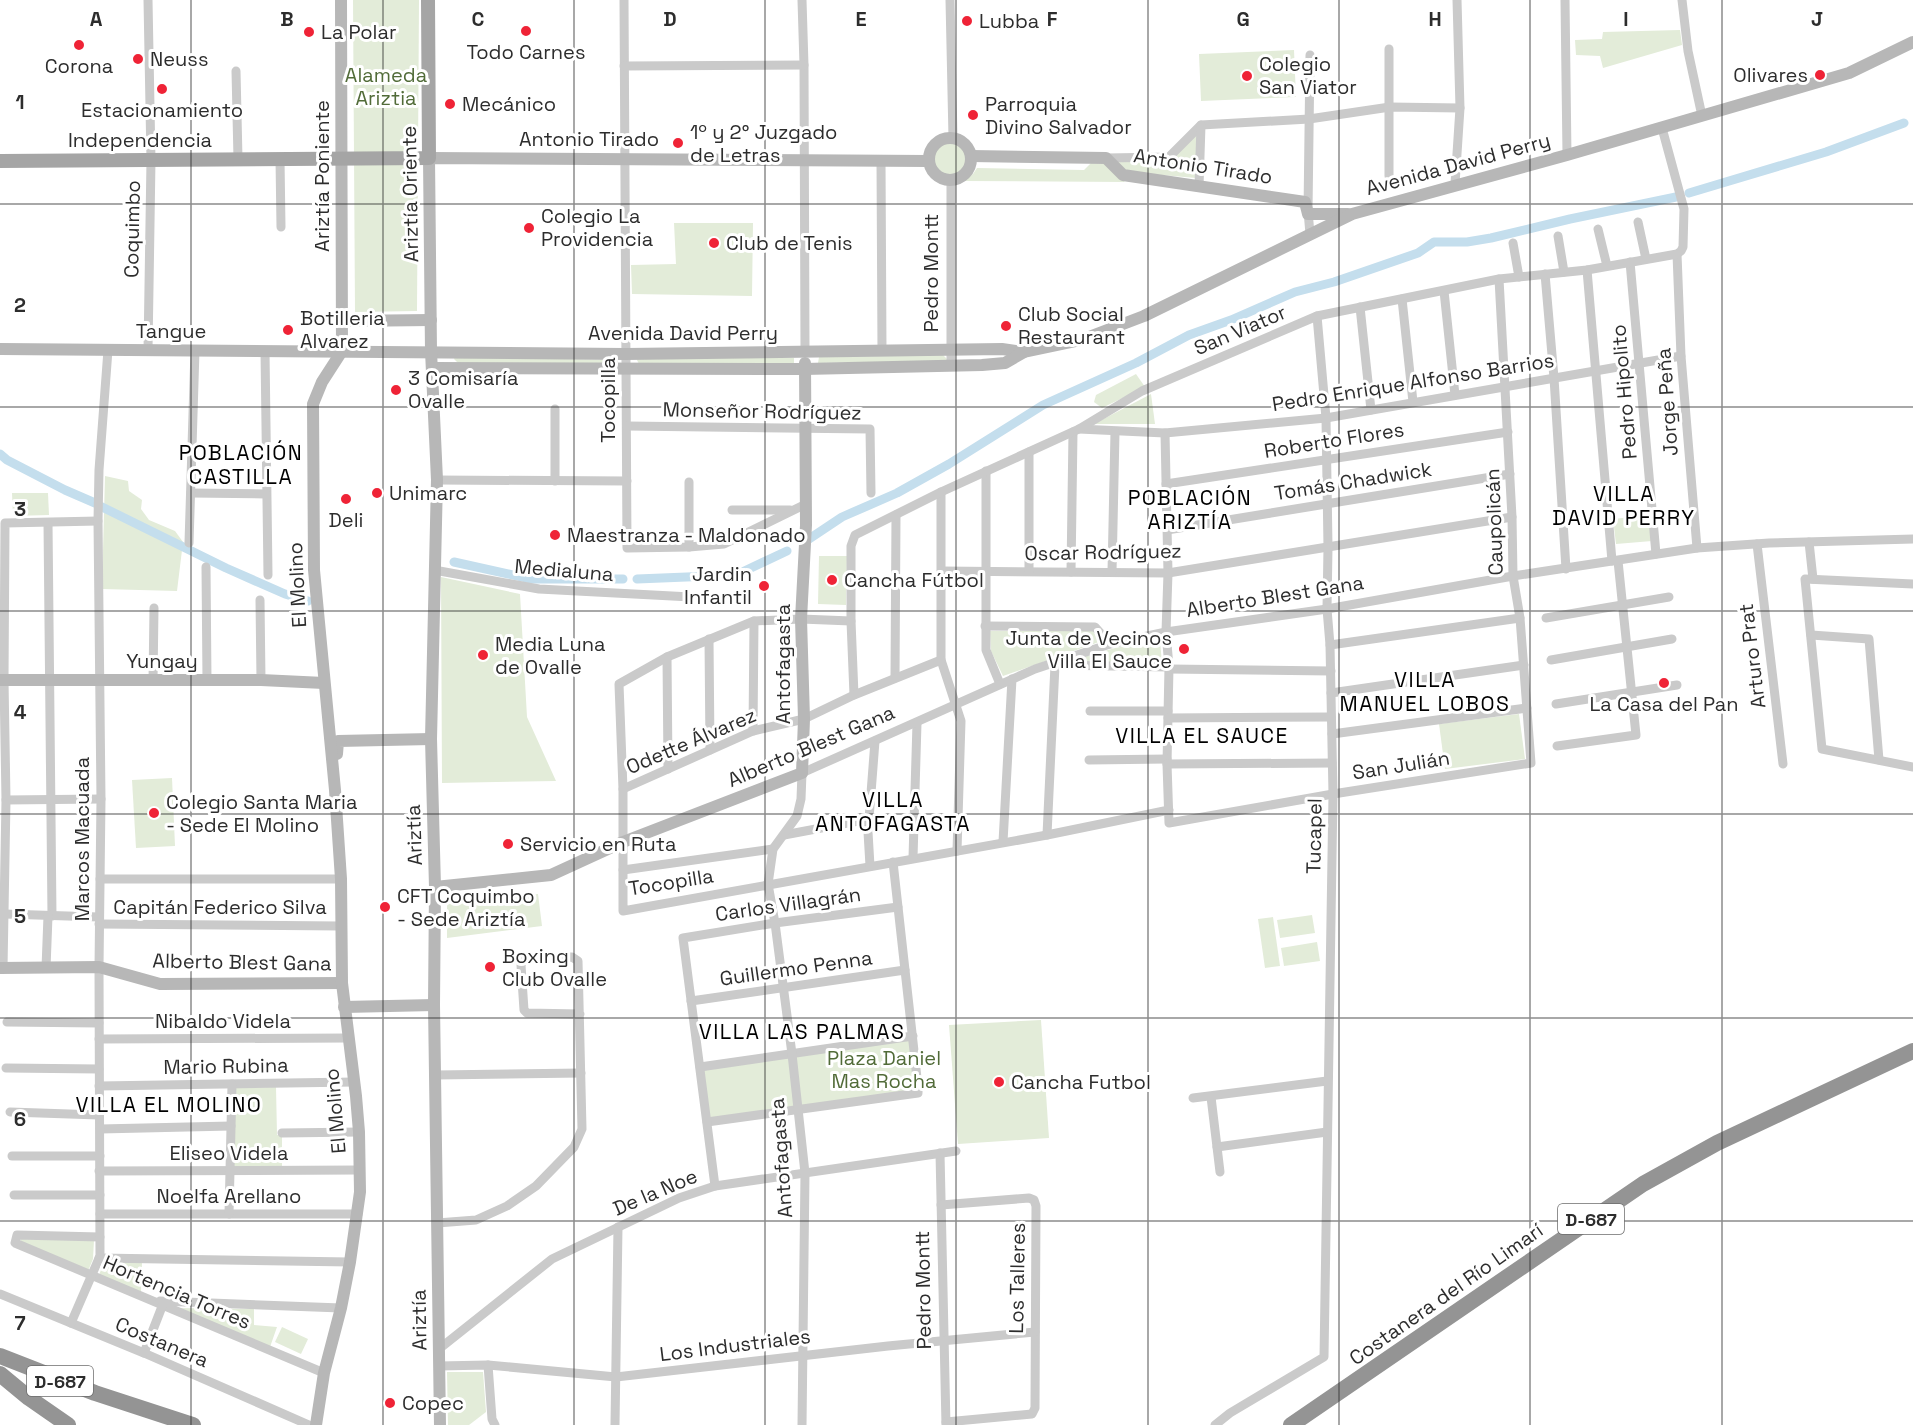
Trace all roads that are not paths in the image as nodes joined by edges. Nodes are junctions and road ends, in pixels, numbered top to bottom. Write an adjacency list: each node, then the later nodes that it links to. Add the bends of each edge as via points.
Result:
1 (148, 0): 31 (street, Coquimbo)
2 (341, 0): 29 (main road, Ariztía Poniente)
3 (428, 0): 25 (main road, Ariztía Oriente)
4 (624, 0): 14 (street, Tocopilla)
5 (802, 0): 13 (street, Antofagasta)
6 (950, 0): 22 (street)
7 (1457, 0): 17 (street)
8 (1565, 0): 23 (street)
9 (1683, 0): 18 (street, via 1688,51)
10 (1913, 42): 18 (main road, Avenida David Perry, via 1849,73)
11 (1389, 49): 16 (street)
12 (1310, 55): 19 (street)
13 (804, 64): 14 (street); 32 (street, Antofagasta)
14 (624, 66): 30 (street, Tocopilla)
15 (236, 70): 27 (street)
16 (1389, 107): 17 (street); 19 (street); 36 (street)
17 (1460, 108): 38 (street)
18 (1702, 116): 21 (main road, Avenida David Perry)
19 (1309, 119): 20 (street); 40 (street)
20 (1201, 125): 26 (street, via 1169,157); 39 (street)
21 (1662, 128): 23 (main road, Avenida David Perry); 48 (street, Jorge Peña, via 1684,209 1683,247)
22 (953, 138): 24 (main road, via 965,144); 35 (main road, via 935,144)
23 (1567, 155): 38 (main road, Avenida David Perry)
24 (971, 156): 26 (main road, Antonio Tirado); 37 (main road, via 968,170)
25 (429, 158): 29 (main road, Independencia); 30 (main road, Antonio Tirado); 61 (main road, Ariztía Oriente)
26 (1106, 158): 39 (main road, Antonio Tirado, via 1123,175)
27 (238, 159): 28 (main road, Independencia); 31 (main road, Independencia)
28 (280, 159): 29 (main road, Independencia); 43 (street)
29 (341, 159): 62 (main road, Ariztía Poniente)
30 (625, 159): 32 (main road, Antonio Tirado); 75 (street, Tocopilla)
31 (151, 160): 34 (main road, Independencia); 65 (street, Coquimbo)
32 (804, 160): 33 (main road, Antonio Tirado); 73 (street, Antofagasta)
33 (880, 160): 35 (main road, Antonio Tirado); 72 (street)
34 (0, 161)
35 (929, 161): 37 (main road, via 937,174)
36 (1389, 176)
37 (951, 180): 67 (street, Pedro Montt)
38 (1455, 184): 41 (main road, Avenida David Perry)
39 (1199, 186): 40 (main road, Antonio Tirado, via 1305,202)
40 (1308, 214): 41 (main road); 45 (street)
41 (1352, 214): 45 (main road, Avenida David Perry)
42 (1638, 222): 49 (street)
43 (281, 227)
44 (1598, 229): 51 (street)
45 (1310, 234): 74 (main road, Avenida David Perry, via 1144,316 1081,340)
46 (1558, 236): 53 (street)
47 (1514, 243): 55 (street)
48 (1679, 253): 49 (street, San Viator); 76 (street, Jorge Peña)
49 (1646, 259): 50 (street, San Viator)
50 (1630, 262): 51 (street, San Viator); 77 (street, Pedro Hipolito)
51 (1607, 266): 52 (street, San Viator)
52 (1587, 270): 53 (street, San Viator); 82 (street)
53 (1564, 272): 54 (street, San Viator)
54 (1545, 274): 55 (street, San Viator); 83 (street)
55 (1519, 277): 56 (street, San Viator)
56 (1499, 279): 57 (street, San Viator); 85 (street, Caupolicán)
57 (1444, 291): 58 (street, San Viator); 86 (street)
58 (1402, 299): 59 (street, San Viator); 87 (street)
59 (1360, 307): 60 (street, San Viator); 89 (street)
60 (1317, 316): 90 (street, Tucapel); 93 (street, San Viator, via 1142,391)
61 (431, 320): 62 (main road); 71 (main road, Ariztía Oriente)
62 (343, 321): 70 (main road, Ariztía Poniente)
63 (0, 350): 64 (main road, Tangue)
64 (108, 350): 65 (main road, Tangue); 115 (street, Marcos Macuada)
65 (148, 350): 66 (main road, Tangue)
66 (195, 350): 68 (main road, Tangue); 107 (street)
67 (951, 350): 72 (main road, Avenida David Perry); 74 (main road, Avenida David Perry); 78 (street, Pedro Montt)
68 (265, 351): 69 (main road, Tangue); 109 (street)
69 (321, 351): 70 (main road, Tangue); 84 (main road, El Molino)
70 (342, 351): 71 (main road, Avenida David Perry); 84 (main road, El Molino)
71 (431, 351): 75 (main road, Avenida David Perry); 79 (main road, Ariztía)
72 (882, 351): 73 (main road, Avenida David Perry)
73 (805, 352): 75 (main road, Avenida David Perry); 81 (main road, Antofagasta)
74 (1024, 352): 78 (main road, Avenida David Perry, via 1005,363)
75 (627, 354): 80 (street, Tocopilla)
76 (1681, 356): 77 (street, Pedro Enrique Alfonso Barrios); 124 (street, Jorge Peña)
77 (1640, 363): 82 (street, Pedro Enrique Alfonso Barrios); 125 (street, Pedro Hipolito)
78 (951, 366): 81 (main road, Avenida David Perry)
79 (433, 368): 80 (main road, Avenida David Perry); 101 (main road, Ariztía)
80 (627, 369): 81 (main road, Avenida David Perry); 91 (street, Tocopilla)
81 (804, 369): 92 (main road, Antofagasta)
82 (1597, 371): 83 (street, Pedro Enrique Alfonso Barrios); 126 (street)
83 (1554, 378): 85 (street, Pedro Enrique Alfonso Barrios); 128 (street)
84 (324, 379): 174 (main road, El Molino, via 313,404 314,570)
85 (1505, 386): 86 (street, Pedro Enrique Alfonso Barrios); 95 (street, Caupolicán)
86 (1455, 395): 87 (street, Pedro Enrique Alfonso Barrios)
87 (1413, 402): 89 (street, Pedro Enrique Alfonso Barrios)
88 (555, 409): 102 (street)
89 (1371, 410): 90 (street, Pedro Enrique Alfonso Barrios)
90 (1326, 418): 96 (street, Pedro Enrique Alfonso Barrios); 98 (street, Tucapel)
91 (627, 426): 92 (street, Monseñor Rodríguez); 103 (street, Tocopilla)
92 (806, 429): 108 (street, Monseñor Rodríguez, via 870,429); 111 (main road, Antofagasta)
93 (1076, 430): 94 (street, Pedro Enrique Alfonso Barrios); 97 (street, San Viator); 133 (street)
94 (1115, 432): 96 (street, Pedro Enrique Alfonso Barrios); 134 (street)
95 (1508, 432): 98 (street, Roberto Flores); 100 (street, Caupolicán)
96 (1165, 433): 105 (street)
97 (1029, 452): 99 (street, San Viator); 132 (street)
98 (1327, 460): 105 (street, Roberto Flores); 110 (street, Tucapel)
99 (986, 471): 106 (street, San Viator); 131 (street)
100 (1510, 474): 110 (street, Tomás Chadwick); 114 (street, Caupolicán)
101 (436, 480): 102 (street); 129 (main road, Ariztía)
102 (555, 481): 103 (street)
103 (627, 481): 122 (street, Tocopilla, via 627,548)
104 (689, 482): 122 (street)
105 (1166, 484): 117 (street)
106 (941, 492): 113 (street, San Viator); 130 (street)
107 (191, 493): 109 (street); 120 (street)
108 (871, 493)
109 (266, 494): 136 (street)
110 (1328, 503): 117 (street, Tomás Chadwick); 123 (street, Tucapel)
111 (800, 507): 112 (street); 122 (street, via 723,544); 148 (main road, Antofagasta, via 806,525)
112 (732, 510)
113 (896, 515): 150 (street, San Viator, via 855,536 851,546); 166 (street)
114 (1512, 517): 123 (street, Oscar Rodríguez); 137 (street, Caupolicán)
115 (98, 521): 116 (street); 171 (street, Marcos Macuada)
116 (48, 523): 168 (street, via 5,523); 169 (street)
117 (1167, 530): 135 (street)
118 (1913, 539): 119 (street, Alberto Blest Gana)
119 (1809, 542): 121 (street, Alberto Blest Gana); 138 (street)
120 (189, 543)
121 (1757, 544): 124 (street, Alberto Blest Gana); 199 (street, Arturo Prat)
122 (689, 547)
123 (1328, 547): 135 (street, Oscar Rodríguez); 145 (street, Tucapel)
124 (1697, 548): 125 (street, Alberto Blest Gana)
125 (1656, 554): 126 (street, Alberto Blest Gana)
126 (1615, 561): 128 (street, Alberto Blest Gana); 143 (street)
127 (206, 567): 173 (street)
128 (1566, 569): 137 (street, Alberto Blest Gana)
129 (434, 570): 140 (street, Medialuna, via 539,589); 190 (main road, Ariztía)
130 (942, 571): 131 (street, Oscar Rodríguez); 160 (street)
131 (986, 571): 132 (street, Oscar Rodríguez); 151 (street)
132 (1029, 571): 133 (street, Oscar Rodríguez)
133 (1071, 572): 134 (street, Oscar Rodríguez)
134 (1112, 572): 135 (street, Oscar Rodríguez)
135 (1168, 573): 152 (street)
136 (268, 575)
137 (1513, 576): 145 (street, Alberto Blest Gana); 146 (street, Caupolicán)
138 (1813, 579): 139 (street); 153 (street, via 1805,579)
139 (1913, 584)
140 (691, 597)
141 (1669, 597): 143 (street)
142 (260, 600): 170 (street)
143 (1622, 605): 147 (street); 158 (street)
144 (154, 608): 172 (street)
145 (1327, 609): 152 (street, Alberto Blest Gana); 157 (street, Tucapel)
146 (1520, 618): 157 (street); 163 (street, Caupolicán)
147 (1546, 618)
148 (801, 619): 149 (street); 150 (street); 186 (main road, Antofagasta)
149 (754, 621): 154 (street); 188 (street)
150 (851, 621): 179 (street)
151 (985, 626): 156 (street, via 1095,627); 175 (street, via 986,650)
152 (1167, 632): 156 (street, Alberto Blest Gana); 164 (street)
153 (1811, 635): 195 (street, via 1822,749); 195 (street, via 1869,639)
154 (709, 639): 159 (street); 193 (street)
155 (1672, 639): 158 (street)
156 (1110, 644): 162 (street, Alberto Blest Gana)
157 (1330, 645): 165 (street, Tucapel)
158 (1627, 647): 161 (street); 178 (street)
159 (667, 657): 201 (street); 203 (street, Tocopilla, via 619,684)
160 (941, 660): 166 (street, Odette Álvarez); 180 (street)
161 (1551, 660)
162 (1053, 664): 164 (street); 167 (street, Alberto Blest Gana); 212 (street)
163 (1524, 665): 177 (street); 182 (street, Caupolicán)
164 (1169, 668): 165 (street); 184 (street)
165 (1331, 671): 177 (street, Tucapel)
166 (895, 678): 179 (street, Odette Álvarez)
167 (1011, 679): 175 (street, Alberto Blest Gana); 214 (street)
168 (2, 680): 169 (main road, Yungay); 207 (street)
169 (51, 680): 171 (main road, Yungay); 208 (street)
170 (261, 680): 173 (main road, Yungay); 174 (main road, Yungay)
171 (99, 681): 172 (main road, Yungay); 206 (street, Marcos Macuada)
172 (153, 681): 173 (main road, Yungay)
173 (207, 681)
174 (324, 683): 204 (main road, El Molino)
175 (1000, 684): 180 (street, Alberto Blest Gana)
176 (1677, 685): 178 (street)
177 (1331, 693): 185 (street, Tucapel)
178 (1632, 693): 181 (street); 192 (street, via 1636,735)
179 (854, 695): 186 (street, Odette Álvarez)
180 (955, 704): 187 (street, Alberto Blest Gana); 216 (street, via 961,721)
181 (1556, 704)
182 (1527, 708): 189 (street); 198 (street, Caupolicán)
183 (1090, 711): 184 (street)
184 (1168, 715): 185 (street); 196 (street)
185 (1331, 717): 189 (street, Tucapel)
186 (804, 719): 188 (street, Odette Álvarez); 202 (main road, Antofagasta)
187 (917, 723): 191 (street, Alberto Blest Gana); 217 (street)
188 (753, 731): 193 (street, Odette Álvarez)
189 (1332, 734): 197 (street, Tucapel)
190 (431, 739): 204 (main road, El Molino, via 338,741); 224 (main road, Ariztía)
191 (875, 741): 202 (street, Alberto Blest Gana); 210 (street)
192 (1557, 746)
193 (710, 750): 201 (street, Odette Álvarez)
194 (1089, 760): 196 (street)
195 (1880, 760): 200 (street)
196 (1167, 762): 197 (street); 209 (street)
197 (1332, 763): 205 (street, Tucapel)
198 (1532, 763): 205 (street, San Julián)
199 (1783, 764)
200 (1913, 767)
201 (668, 769): 203 (street, Odette Álvarez)
202 (802, 773): 211 (street, Antofagasta, via 797,816); 213 (main road, Alberto Blest Gana)
203 (623, 789): 213 (street, Tocopilla)
204 (335, 790): 222 (main road, El Molino)
205 (1333, 794): 209 (street, San Julián, via 1169,823); 254 (street, Tucapel)
206 (100, 799): 208 (street); 221 (street, Marcos Macuada)
207 (6, 800): 208 (street); 226 (street)
208 (50, 800): 227 (street)
209 (1168, 810): 212 (street)
210 (869, 819): 211 (street); 219 (street)
211 (784, 835): 215 (street, Antofagasta)
212 (1047, 835): 214 (street)
213 (623, 842): 220 (street, Tocopilla); 224 (main road, Alberto Blest Gana, via 551,875)
214 (1003, 842): 216 (street)
215 (773, 849): 220 (street); 223 (street, Antofagasta)
216 (957, 851): 217 (street)
217 (913, 858): 218 (street)
218 (893, 862): 219 (street); 225 (street)
219 (870, 866): 223 (street)
220 (623, 870): 223 (street, Tocopilla, via 623,911)
221 (100, 879): 222 (street); 228 (street, Marcos Macuada)
222 (341, 879): 230 (main road, El Molino)
223 (768, 884): 229 (street, Antofagasta)
224 (435, 887): 238 (main road, Ariztía)
225 (898, 907): 229 (street, Carlos Villagrán); 234 (street)
226 (5, 914): 227 (street, Capitán Federico Silva); 232 (street)
227 (50, 916): 228 (street, Capitán Federico Silva); 233 (street)
228 (99, 921): 230 (street, Capitán Federico Silva); 231 (street, Marcos Macuada)
229 (775, 923): 236 (street, Antofagasta); 237 (street, Carlos Villagrán, via 683,938)
230 (340, 926): 235 (main road, El Molino)
231 (99, 967): 233 (main road, Alberto Blest Gana); 235 (main road, Alberto Blest Gana, via 160,984); 242 (street, Marcos Macuada)
232 (2, 968): 233 (main road, Alberto Blest Gana)
233 (46, 968)
234 (905, 970): 236 (street, Guillermo Penna); 243 (street)
235 (342, 983): 239 (main road, El Molino)
236 (783, 987): 237 (street, Guillermo Penna); 247 (street, Antofagasta)
237 (691, 1001): 248 (street)
238 (434, 1005): 239 (main road); 252 (main road, Ariztía)
239 (344, 1007): 244 (main road, El Molino)
240 (580, 1014): 240 (street, via 578,961 572,957 525,958 521,965 524,1010); 251 (street)
241 (7, 1022): 242 (street)
242 (99, 1023): 245 (street, Marcos Macuada)
243 (912, 1036): 247 (street); 259 (street, via 918,1093)
244 (348, 1038): 245 (street, Nibaldo Videla); 253 (main road, El Molino)
245 (99, 1039): 250 (street, Marcos Macuada)
246 (1913, 1051): 316 (highway, Costanera del Río Limarí / D-687, via 1717,1143 1643,1184)
247 (792, 1053): 248 (street); 259 (street, Antofagasta)
248 (700, 1067): 262 (street)
249 (6, 1068): 250 (street)
250 (99, 1069): 256 (street, Marcos Macuada)
251 (581, 1073): 252 (street); 285 (street, via 582,1129 574,1147 536,1186 507,1206 476,1220)
252 (436, 1075): 285 (main road, Ariztía)
253 (354, 1082): 255 (street, Mario Rubina); 265 (main road, El Molino)
254 (1327, 1082): 257 (street); 266 (street, Tucapel)
255 (232, 1084): 256 (street, Mario Rubina); 263 (street)
256 (99, 1086): 261 (street, Marcos Macuada)
257 (1211, 1097): 258 (street); 268 (street)
258 (1193, 1098)
259 (798, 1108): 262 (street); 277 (street, Antofagasta)
260 (10, 1112): 261 (street)
261 (99, 1115): 264 (street, Marcos Macuada)
262 (707, 1122): 278 (street)
263 (231, 1126): 264 (street); 275 (street)
264 (100, 1129): 272 (street, Marcos Macuada)
265 (359, 1132): 267 (street); 273 (main road, El Molino)
266 (1327, 1132): 268 (street); 315 (street, Tucapel, via 1324,1357)
267 (282, 1133)
268 (1217, 1147): 276 (street)
269 (956, 1151): 270 (street, De la Noe)
270 (940, 1153): 277 (street, De la Noe); 281 (street, Pedro Montt)
271 (12, 1156): 272 (street)
272 (100, 1156): 274 (street, Marcos Macuada)
273 (359, 1170): 275 (street, Eliseo Videla); 284 (main road, El Molino)
274 (99, 1171): 275 (street, Eliseo Videla); 280 (street, Marcos Macuada)
275 (229, 1172): 283 (street)
276 (1220, 1172)
277 (806, 1173): 278 (street, De la Noe); 300 (street, Antofagasta)
278 (715, 1186): 286 (street, De la Noe)
279 (14, 1195): 280 (street)
280 (100, 1195): 282 (street, Marcos Macuada)
281 (941, 1205): 295 (street, Los Talleres, via 1034,1200); 296 (street, Pedro Montt)
282 (100, 1214): 283 (street, Noelfa Arellano); 287 (street, Marcos Macuada)
283 (229, 1214): 284 (street, Noelfa Arellano)
284 (358, 1214): 289 (main road, El Molino)
285 (437, 1223): 297 (main road, Ariztía)
286 (618, 1227): 297 (street, De la Noe, via 552,1259); 305 (street)
287 (100, 1237): 288 (street, Marcos Macuada); 290 (street, Hortencia Torres, via 17,1235 15,1243)
288 (99, 1258): 289 (street); 290 (street, Marcos Macuada)
289 (350, 1262): 293 (main road, El Molino)
290 (92, 1276): 292 (street, Hortencia Torres); 294 (street, Marcos Macuada)
291 (0, 1294): 294 (street, Costanera)
292 (159, 1303): 293 (street); 298 (street); 303 (street, Hortencia Torres)
293 (341, 1308): 303 (main road, El Molino)
294 (71, 1323): 298 (street, Costanera)
295 (1035, 1332): 296 (street, Los Industriales); 306 (street, Los Talleres, via 1032,1414)
296 (944, 1341): 300 (street, Los Industriales); 306 (street, Pedro Montt)
297 (439, 1349): 302 (main road, Ariztía)
298 (144, 1353): 309 (street, Costanera)
299 (0, 1356): 308 (highway, D-687, via 86,1390)
300 (802, 1356): 305 (street, Los Industriales); 314 (street, Antofagasta)
301 (488, 1365): 302 (street, Los Industriales); 305 (street, Los Industriales); 312 (street)
302 (439, 1366): 311 (main road, Ariztía)
303 (324, 1373): 310 (main road, El Molino)
304 (0, 1374): 307 (highway, D-687)
305 (616, 1377): 313 (street)
306 (946, 1424)
307 (68, 1425)
308 (193, 1425)
309 (309, 1425)
310 (316, 1425)
311 (440, 1425)
312 (495, 1425)
313 (615, 1425)
314 (802, 1425)
315 (1215, 1425)
316 (1291, 1425)

